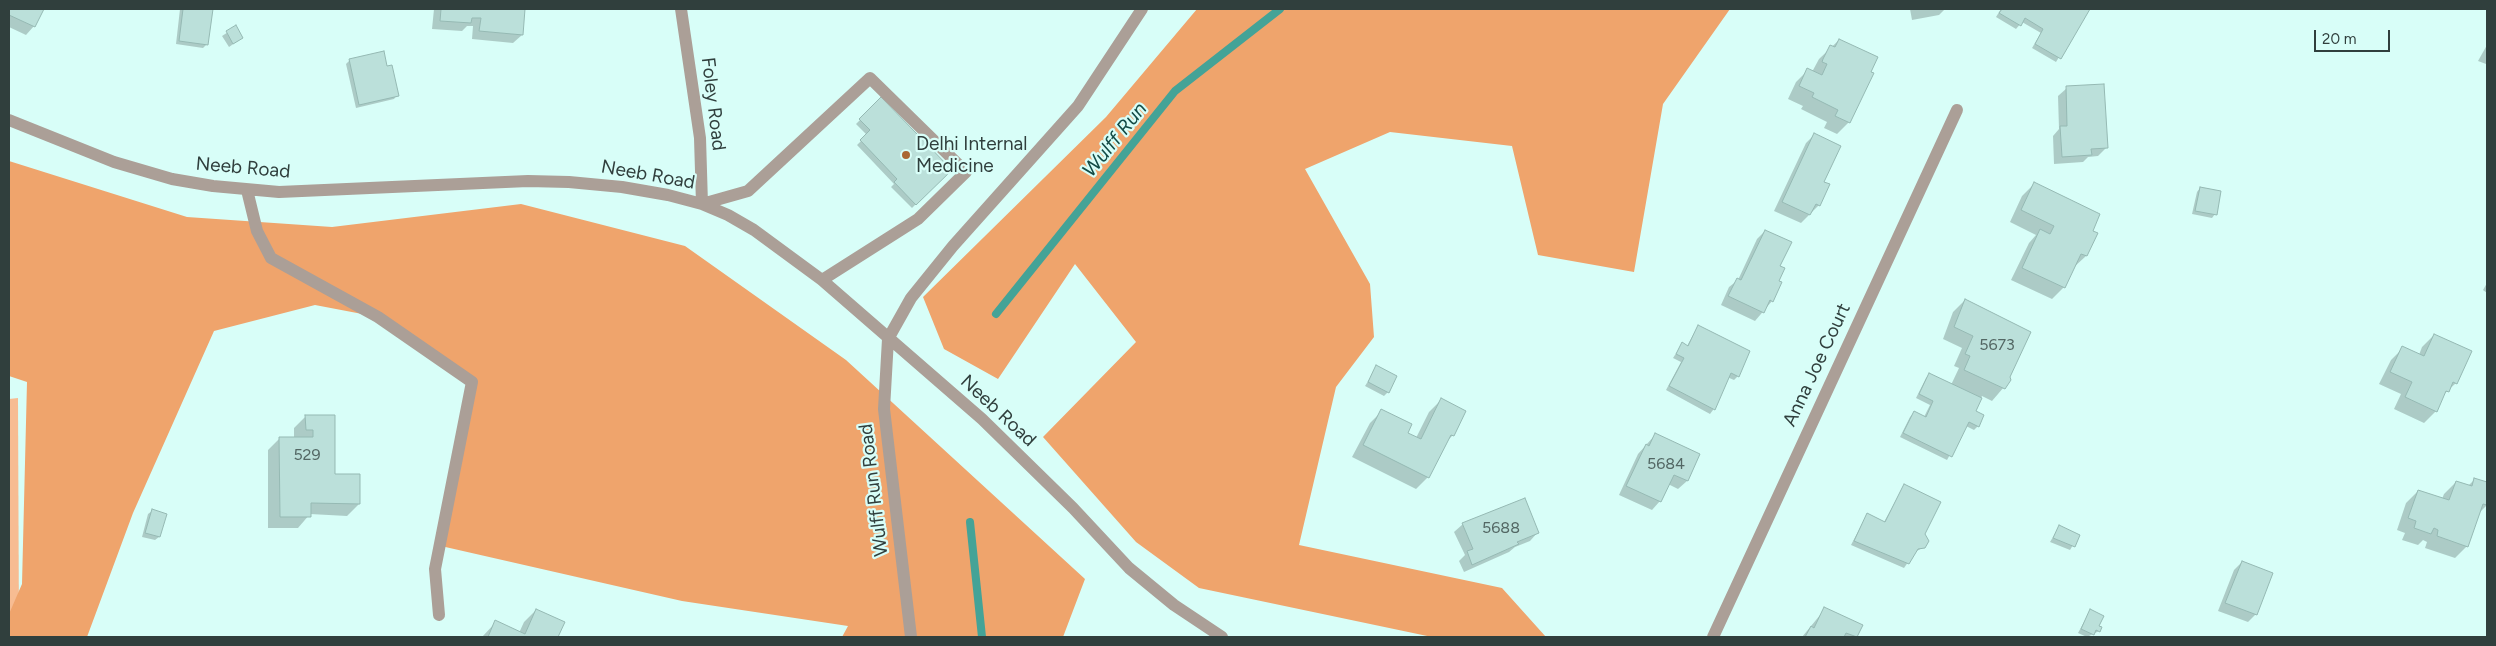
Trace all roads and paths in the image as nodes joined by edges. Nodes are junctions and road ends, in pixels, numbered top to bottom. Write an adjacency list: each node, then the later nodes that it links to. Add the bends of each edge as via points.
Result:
1 (681, 9): 6 (street, Foley Road, via 700,138)
2 (1142, 9): 8 (street, via 1078,106 941,261 911,298)
3 (1957, 110): 12 (street, Anna Joe Court)
4 (9, 120): 5 (street, Neeb Road, via 114,162 172,179)
5 (247, 190): 6 (street, Neeb Road, via 279,192 569,182 622,187); 9 (street, via 257,230 270,258 378,316 472,382 435,569)
6 (702, 204): 7 (street, Neeb Road, via 754,230); 7 (street, via 748,191 870,78 966,172 918,219)
7 (822, 280): 8 (street, Neeb Road)
8 (888, 339): 10 (street, Wulff Run Road, via 884,409); 11 (street, Neeb Road, via 982,419 1073,508 1128,568 1174,605)
9 (439, 616)
10 (911, 637)
11 (1222, 637)
12 (1712, 637)

